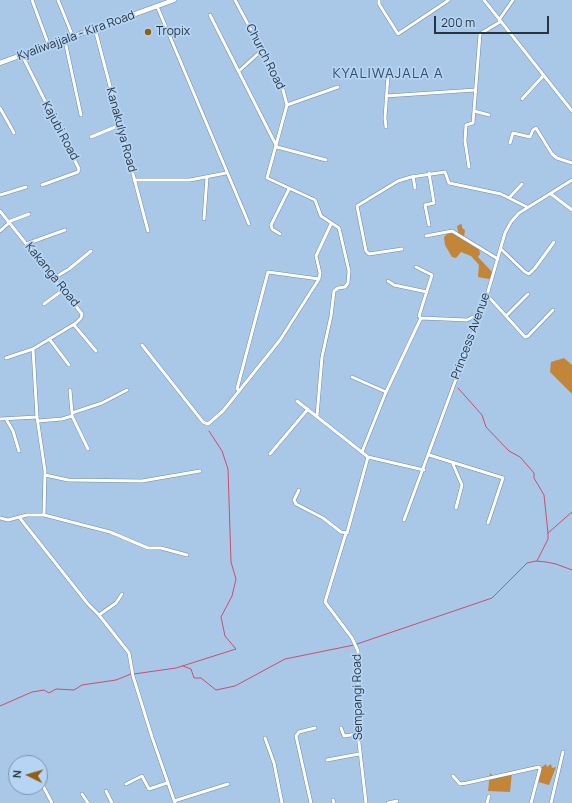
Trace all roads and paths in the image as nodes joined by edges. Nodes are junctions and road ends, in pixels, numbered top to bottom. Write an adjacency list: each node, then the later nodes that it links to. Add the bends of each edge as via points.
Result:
1 (32, 0): 16 (street)
2 (58, 0): 14 (street)
3 (174, 0): 9 (street, Kyaliwajjala - Kira Road)
4 (236, 0): 17 (street, Church Road)
5 (379, 0): 6 (street, via 398,34)
6 (449, 0)
7 (484, 0): 12 (street)
8 (513, 0): 12 (street)
9 (163, 2): 10 (street, Kyaliwajjala - Kira Road)
10 (157, 6): 13 (street, Kyaliwajjala - Kira Road); 42 (street)
11 (210, 15): 20 (street)
12 (500, 21): 22 (street); 24 (street, via 480,34)
13 (95, 29): 14 (street, Kyaliwajjala - Kira Road); 33 (street, Kanakulya Road)
14 (73, 37): 15 (street, Kyaliwajjala - Kira Road)
15 (65, 41): 16 (street, Kyaliwajjala - Kira Road); 32 (street)
16 (49, 46): 18 (street, Kyaliwajjala - Kira Road)
17 (261, 51): 20 (street); 27 (street, Church Road, via 283,90)
18 (22, 55): 19 (street, Kyaliwajjala - Kira Road); 49 (street, Kajubi Road, via 79,169 78,172)
19 (0, 63)
20 (239, 71): 38 (street)
21 (388, 75): 25 (street)
22 (543, 76): 26 (street); 29 (street)
23 (338, 88): 27 (street)
24 (476, 90): 25 (street); 30 (street)
25 (386, 96): 34 (street)
26 (522, 99)
27 (287, 105): 38 (street, Church Road)
28 (0, 108): 35 (street)
29 (571, 110)
30 (474, 111): 31 (street); 41 (street, via 473,123 466,125)
31 (489, 114)
32 (82, 115)
33 (120, 125): 36 (street); 46 (street, Kanakulya Road)
34 (386, 127)
35 (14, 133)
36 (91, 137)
37 (510, 143): 40 (street, via 513,133 530,137 532,130 536,128 556,158)
38 (277, 147): 39 (street); 52 (street, Church Road, via 267,178)
39 (326, 160)
40 (572, 163)
41 (469, 166)
42 (226, 173): 45 (street); 62 (street)
43 (429, 173): 44 (street); 55 (street, via 445,172 449,183); 64 (street, via 434,203 425,205)
44 (413, 176): 51 (street); 72 (street, via 357,206 366,251 369,254)
45 (207, 177): 46 (street, via 190,180); 60 (street)
46 (134, 180): 67 (street, Kanakulya Road)
47 (572, 180): 53 (street, Princess Avenue)
48 (522, 184): 55 (street)
49 (42, 185)
50 (26, 187): 54 (street)
51 (415, 188)
52 (289, 189): 63 (street, Church Road, via 315,200 322,216); 68 (street, via 271,225)
53 (551, 194): 56 (street, Princess Avenue); 57 (street)
54 (0, 195)
55 (509, 198): 56 (street)
56 (527, 207): 73 (street, Princess Avenue, via 511,222)
57 (572, 210)
58 (0, 211): 61 (street, Kakanga Road)
59 (29, 214): 61 (street)
60 (204, 219)
61 (9, 222): 66 (street); 71 (street, Kakanga Road)
62 (249, 224)
63 (331, 224): 78 (street, via 316,256); 104 (street, Church Road, via 339,228 349,271 348,284 334,291 322,357)
64 (429, 225)
65 (64, 230): 71 (street)
66 (0, 231)
67 (148, 231)
68 (280, 234)
69 (426, 236): 75 (street, via 452,231)
70 (554, 242): 73 (street, via 528,274)
71 (26, 244): 77 (street, Kakanga Road)
72 (402, 249)
73 (501, 249): 75 (street, Princess Avenue)
74 (91, 251): 77 (street, via 69,270)
75 (498, 259): 83 (street, Princess Avenue)
76 (416, 266): 81 (street, via 432,275)
77 (54, 278): 80 (street, Kakanga Road)
78 (319, 279): 99 (street, via 283,336); 99 (street, via 268,272)
79 (388, 281): 81 (street, via 394,285)
80 (63, 290): 84 (street); 89 (street, Kakanga Road, via 81,312 81,318)
81 (427, 292): 88 (street, via 419,316)
82 (528, 294): 87 (street)
83 (487, 295): 86 (street, Princess Avenue); 87 (street)
84 (44, 304)
85 (553, 310): 87 (street, via 526,337)
86 (479, 314): 88 (street, via 467,320); 113 (street, Princess Avenue)
87 (506, 316)
88 (421, 318): 100 (street)
89 (74, 324): 90 (street, Kakanga Road); 93 (street)
90 (50, 340): 92 (street, Kakanga Road); 95 (street)
91 (142, 345): 99 (street, via 203,422 208,424 213,421)
92 (33, 349): 94 (street, Kakanga Road); 105 (street)
93 (96, 351)
94 (6, 358)
95 (69, 365)
96 (352, 377): 100 (street)
97 (70, 390): 103 (street)
98 (127, 390): 103 (street)
99 (237, 391)
100 (386, 392): 111 (street)
101 (297, 401): 102 (street)
102 (308, 409): 104 (street); 112 (street)
103 (72, 414): 108 (street, via 53,421); 109 (street)
104 (317, 416): 111 (street)
105 (38, 417): 107 (street); 108 (street)
106 (0, 419): 107 (street)
107 (6, 419): 110 (street, via 14,431)
108 (38, 421): 118 (street)
109 (88, 449)
110 (20, 451)
111 (362, 452): 114 (street)
112 (270, 454)
113 (429, 455): 115 (street); 116 (street, Princess Avenue)
114 (368, 457): 116 (street); 126 (street)
115 (452, 462): 120 (street, via 462,485); 125 (street, via 503,478)
116 (424, 470): 124 (street, Princess Avenue)
117 (200, 471): 118 (street, via 142,481 68,480)
118 (45, 475): 121 (street)
119 (299, 490): 126 (street, via 294,500 296,504)
120 (456, 508)
121 (44, 515): 122 (street); 127 (street, via 110,532 148,548 161,548)
122 (19, 517): 123 (street, via 8,520); 129 (street)
123 (0, 518)
124 (404, 520)
125 (488, 523)
126 (346, 533): 132 (street, Sempangi Road, via 325,602 358,650)
127 (187, 555)
128 (122, 594): 129 (street, via 116,603)
129 (99, 615): 138 (street, via 129,653 133,676)
130 (315, 728): 149 (street, via 299,732 296,736)
131 (341, 728): 132 (street, via 344,736)
132 (358, 734): 135 (street, Sempangi Road)
133 (265, 738): 148 (street, via 274,763)
134 (562, 752): 154 (street)
135 (359, 754): 136 (street); 150 (street, Sempangi Road)
136 (326, 760)
137 (453, 776): 153 (street, via 460,784 538,766 540,769)
138 (167, 783): 139 (street, via 149,789 142,776); 145 (street)
139 (126, 784)
140 (228, 784): 145 (street)
141 (106, 791): 147 (street)
142 (82, 794): 146 (street)
143 (489, 796): 152 (street)
144 (397, 801): 151 (street)
145 (174, 802)
146 (88, 803)
147 (112, 803)
148 (282, 803)
149 (311, 803)
150 (366, 803)
151 (388, 803)
152 (486, 803)
153 (531, 803)
154 (551, 803)

